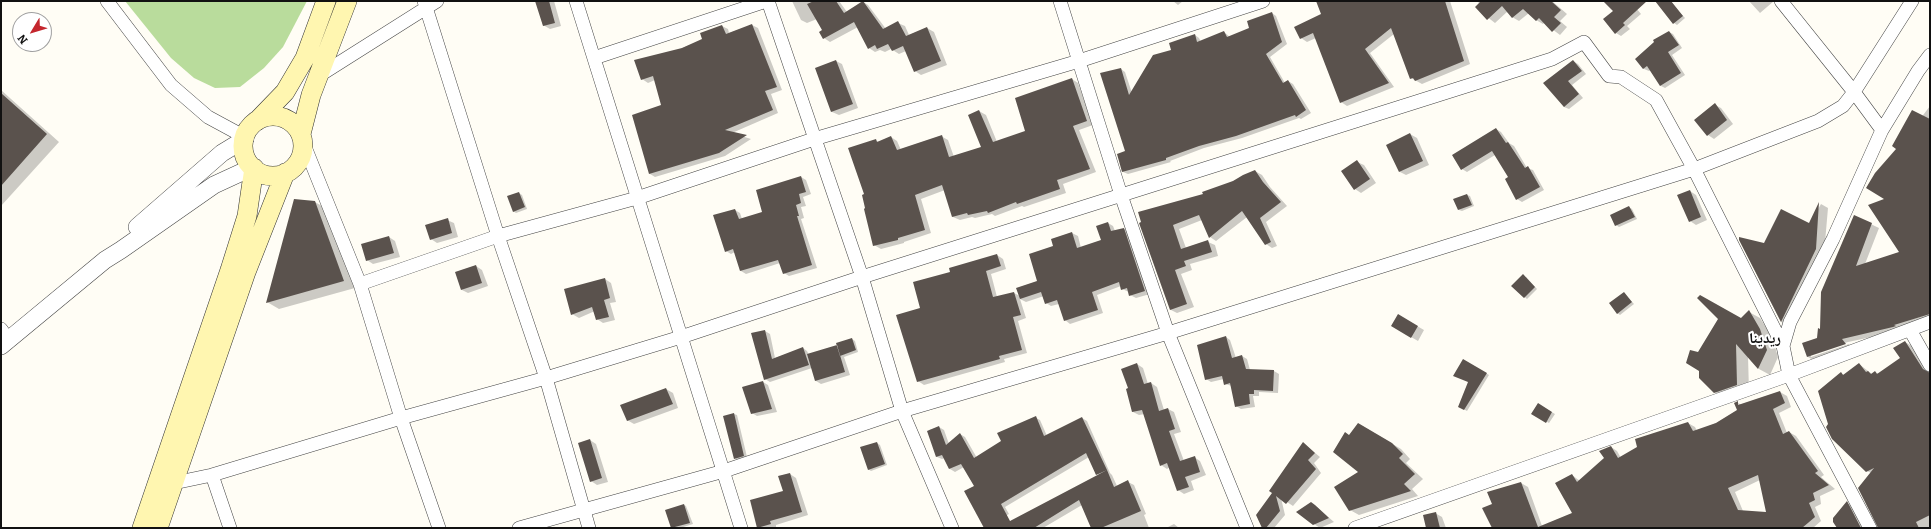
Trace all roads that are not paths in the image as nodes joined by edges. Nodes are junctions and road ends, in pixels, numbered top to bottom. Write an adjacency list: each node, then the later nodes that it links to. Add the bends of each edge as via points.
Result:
1 (107, 1): 18 (street, via 171,85 208,117)
2 (326, 1): 16 (main road, via 306,58 285,92)
3 (347, 1): 14 (main road)
4 (576, 1): 12 (street)
5 (767, 1): 12 (street); 20 (street)
6 (1060, 1): 13 (street)
7 (1263, 1): 13 (street)
8 (1781, 1): 15 (street)
9 (1912, 1): 15 (street)
10 (430, 3): 14 (street); 26 (street)
11 (1930, 55): 17 (street)
12 (594, 58): 25 (street)
13 (1079, 61): 20 (street); 24 (street)
14 (320, 75): 19 (main road, via 311,95)
15 (1854, 92): 17 (street); 22 (street, via 1843,106 1818,121)
16 (257, 121): 18 (main road); 19 (main road, via 265,117 282,117 290,121)
17 (1882, 130): 35 (street, via 1833,239 1790,322)
18 (245, 138): 21 (main road, via 245,154); 27 (street, via 222,153 181,188 120,242)
19 (302, 138): 23 (main road, via 303,151 299,160); 29 (street)
20 (814, 139): 25 (street); 28 (street)
21 (254, 168): 23 (main road, via 266,174); 27 (street, via 214,184); 45 (main road, via 247,216)
22 (1694, 169): 24 (street, via 1656,100 1621,78 1610,76 1584,42 1552,59); 32 (street); 35 (street)
23 (285, 173): 43 (main road, via 246,272)
24 (1121, 195): 28 (street); 32 (street)
25 (637, 198): 26 (street); 33 (street)
26 (498, 236): 29 (street); 38 (street)
27 (105, 260): 34 (street)
28 (862, 277): 33 (street); 39 (street)
29 (360, 284): 40 (street)
30 (1930, 322): 31 (street)
31 (1910, 330): 36 (street); 37 (street)
32 (1168, 333): 39 (street); 53 (street)
33 (681, 337): 38 (street); 41 (street)
34 (4, 338)
35 (1783, 346): 37 (street)
36 (1930, 365)
37 (1789, 375): 54 (street); 55 (street)
38 (546, 378): 40 (street); 44 (street)
39 (902, 411): 41 (street); 52 (street)
40 (401, 418): 42 (street); 48 (street)
41 (724, 471): 44 (street); 51 (street)
42 (212, 475): 43 (street); 47 (street)
43 (174, 483): 46 (main road)
44 (583, 510): 49 (street); 50 (street)
45 (142, 528)
46 (158, 528)
47 (230, 528)
48 (439, 528)
49 (519, 528)
50 (589, 528)
51 (741, 528)
52 (952, 528)
53 (1247, 528)
54 (1356, 528)
55 (1870, 528)

